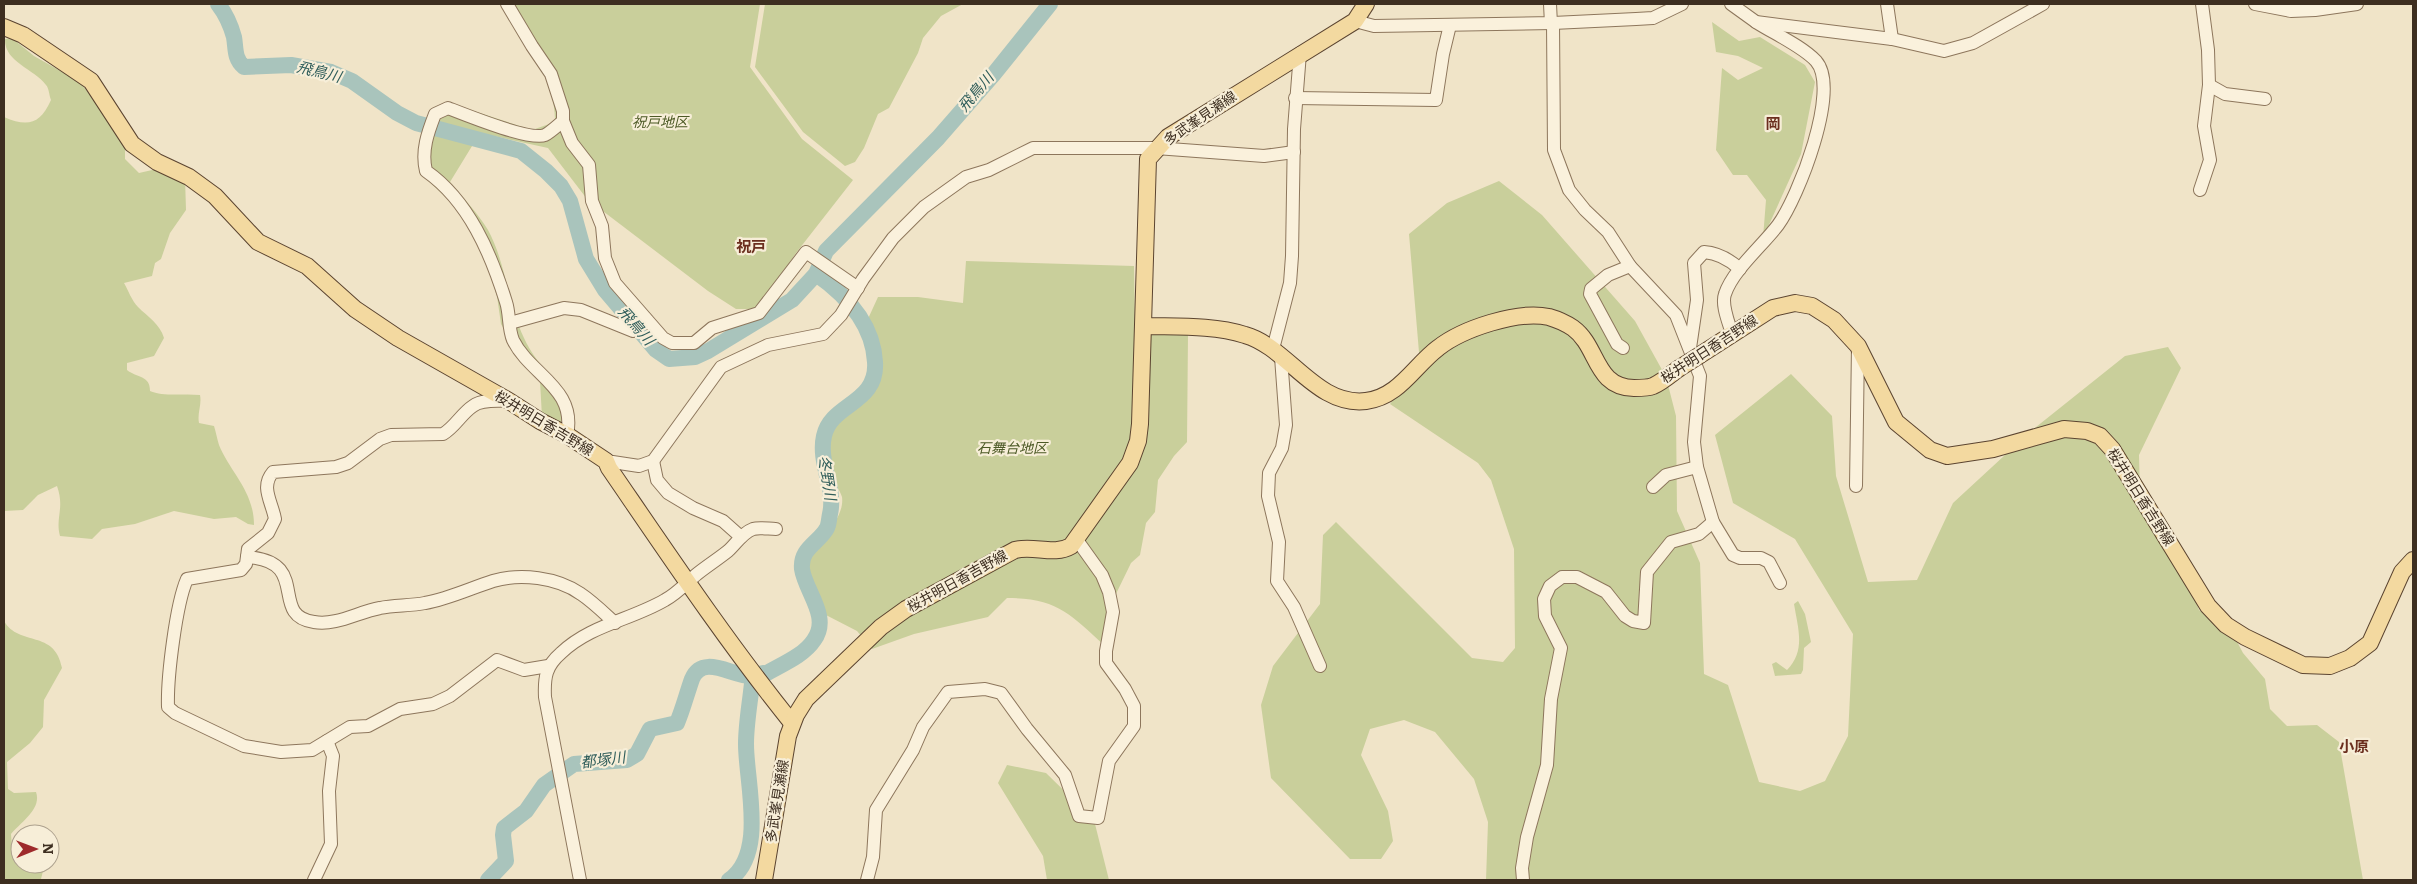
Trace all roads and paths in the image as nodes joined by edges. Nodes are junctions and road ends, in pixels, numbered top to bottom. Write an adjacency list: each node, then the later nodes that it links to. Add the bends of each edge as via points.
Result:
1 (508, 4): 21 (street, via 551,74)
2 (1366, 4): 11 (main road, 多武峯見瀬線)
3 (1550, 4): 13 (street)
4 (1682, 4): 13 (street, via 1653,18)
5 (1731, 4): 12 (street)
6 (1887, 4): 16 (street)
7 (2043, 4): 16 (street, via 1973,43 1944,51)
8 (2202, 4): 18 (street)
9 (2255, 4): 10 (street, via 2291,11)
10 (2356, 4)
11 (1355, 21): 14 (street, via 1374,26); 17 (main road, 多武峯見瀬線)
12 (1756, 22): 16 (street); 26 (street, via 1816,61 1822,71 1822,93 1816,139 1790,204 1779,224)
13 (1552, 24): 14 (street); 25 (street, via 1554,150 1569,190 1608,232)
14 (1450, 25): 19 (street, via 1436,100)
15 (4, 27): 36 (main road, 桜井明日香吉野線, via 23,35 91,81 132,144 215,196 258,242 308,266 355,309 398,338)
16 (1892, 39)
17 (1300, 53): 19 (street); 22 (main road, 多武峯見瀬線, via 1168,137)
18 (2209, 85): 20 (street, via 2225,94); 24 (street, via 2204,126 2210,160)
19 (1295, 98): 23 (street)
20 (2265, 99)
21 (563, 121): 27 (street, via 572,143 589,165 592,201 602,226 605,258 615,283 663,338 672,343 694,343 712,328 759,314 811,256); 28 (street, via 544,136 538,136 510,131 448,108 436,114 428,131 424,160 426,171 443,183 483,239 502,289)
22 (1156, 148): 23 (street, via 1264,156); 27 (street, via 1033,148 989,170 966,177 924,207 893,238); 29 (main road, 多武峯見瀬線, via 1148,159)
23 (1294, 152): 35 (street, via 1290,274)
24 (2200, 190)
25 (1630, 266): 33 (street, via 1608,275 1590,294 1617,344); 34 (street, via 1676,314)
26 (1740, 269): 31 (street, via 1724,295); 34 (street, via 1711,252 1704,252 1694,263 1697,300)
27 (858, 288): 39 (street, via 841,315 823,334 768,345 720,368)
28 (510, 323): 30 (street, via 564,308 580,310); 37 (street, via 517,346 564,400 570,422)
29 (1144, 326): 35 (main road, 桜井明日香吉野線, via 1228,331 1247,335); 46 (main road, via 1136,449 1127,468)
30 (633, 332)
31 (1732, 334): 32 (main road, 桜井明日香吉野線, via 1773,308 1795,303 1812,306 1834,320); 34 (main road, 桜井明日香吉野線)
32 (1858, 346): 42 (street); 48 (main road, 桜井明日香吉野線, via 1896,422 1930,450 1947,456 2064,429 2100,436 2112,449 2208,606 2226,625 2245,637 2303,665 2330,666 2350,658 2370,643 2402,572)
33 (1623, 348)
34 (1695, 352): 35 (main road, 桜井明日香吉野線, bridge, via 1652,387 1626,388 1616,385 1604,375 1573,328 1550,317 1533,316 1493,322 1462,335 1438,348 1402,384 1366,401 1328,393); 40 (street, via 1700,376 1694,442)
35 (1277, 353): 53 (street, via 1286,425 1282,448 1269,473 1268,496 1279,542 1277,581 1294,607)
36 (509, 401): 37 (main road, 桜井明日香吉野線); 47 (street, via 473,406 450,431 443,434 391,435 380,439 348,463 336,467 273,472 267,479 266,490 275,519 268,533 248,548)
37 (567, 434): 38 (main road, 桜井明日香吉野線)
38 (606, 461): 39 (street, via 640,466); 49 (main road, 桜井明日香吉野線)
39 (653, 461): 45 (street, via 657,480 668,493 723,521)
40 (1697, 467): 41 (street, via 1666,475); 43 (street)
41 (1652, 486)
42 (1856, 486)
43 (1713, 522): 50 (street, via 1733,555 1769,562); 60 (street, via 1700,534 1671,542 1647,572 1644,623 1625,616 1606,592 1577,577 1562,577 1550,586 1544,599 1545,616 1561,648 1551,698 1547,764 1527,837)
44 (776, 529): 45 (street, via 754,528)
45 (741, 537): 49 (street)
46 (1077, 540): 54 (main road, 桜井明日香吉野線, via 1059,550 1031,547 1010,552 906,609 881,627 811,694); 59 (street, via 1102,575 1109,592 1113,612 1106,664 1134,706 1134,726 1109,761 1098,818 1079,816 1065,775 1027,730 1002,693 985,689 948,692 923,727 914,750 876,810 874,857)
47 (246, 557): 51 (street, via 269,562 282,570 287,578 289,603 294,612 313,622 332,622 380,607 425,603 508,577 534,577 580,593); 55 (street, via 242,570 187,579 175,633 168,706 175,713 209,730 259,750 312,750)
48 (2413, 560)
49 (688, 582): 51 (street, via 663,601); 54 (main road, 桜井明日香吉野線)
50 (1780, 583)
51 (615, 623): 52 (street, via 594,629 562,651)
52 (548, 666): 55 (street, via 524,670 497,660 450,696 433,704 400,709 368,726 350,727); 57 (street, via 544,680 545,696)
53 (1320, 666)
54 (792, 722): 58 (main road, 多武峯見瀬線, via 784,752)
55 (327, 741): 56 (street, via 333,756 329,791 331,844)
56 (314, 880)
57 (580, 880)
58 (764, 880)
59 (867, 880)
60 (1523, 880)

